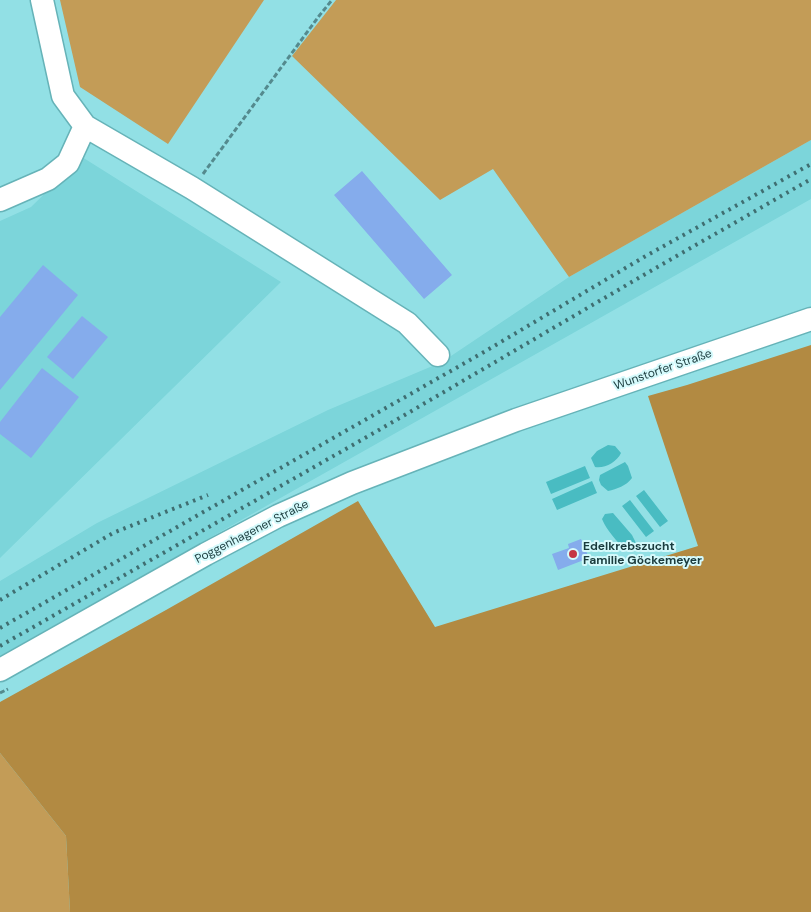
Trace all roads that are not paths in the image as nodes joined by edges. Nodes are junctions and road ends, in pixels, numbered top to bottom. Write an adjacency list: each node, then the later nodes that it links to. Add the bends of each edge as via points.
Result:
1 (42, 0): 2 (street, via 63,96)
2 (85, 126): 3 (street, via 68,163 48,179); 5 (street, via 192,188 407,323)
3 (0, 200)
4 (811, 319): 6 (street, Wunstorfer Straße)
5 (438, 355)
6 (516, 420): 7 (street, Poggenhagener Straße, via 352,483 278,516 206,554)
7 (7, 677)

